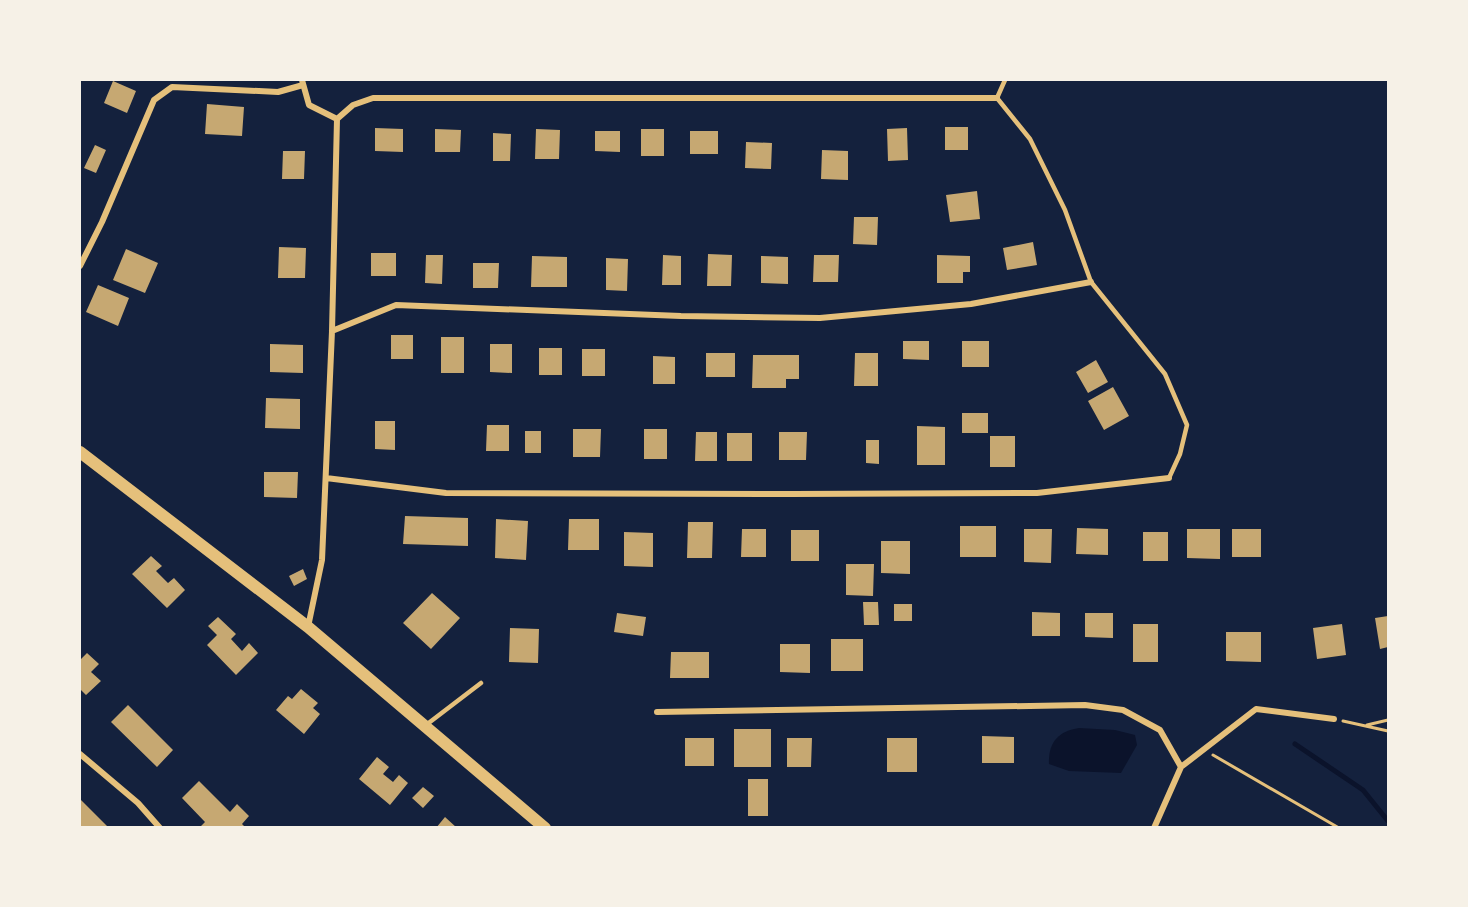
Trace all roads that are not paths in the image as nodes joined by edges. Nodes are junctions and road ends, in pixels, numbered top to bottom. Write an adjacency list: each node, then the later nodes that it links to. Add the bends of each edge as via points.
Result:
1 (1005, 80): 3 (lane)
2 (303, 82): 4 (street, via 309,105); 5 (street, via 278,92 172,87 154,100)
3 (997, 98): 4 (street, via 373,98 353,105); 6 (lane, via 1030,139 1065,210)
4 (337, 119): 7 (street)
5 (80, 266)
6 (1091, 282): 7 (street, via 971,304 820,318 396,305); 9 (lane, via 1165,374 1187,425)
7 (332, 331): 10 (street)
8 (80, 452): 11 (main road)
9 (1169, 477): 10 (street, via 1037,493 806,494 446,493)
10 (326, 478): 11 (street, via 322,560)
11 (308, 627): 15 (main road)
12 (481, 683): 15 (lane)
13 (657, 712): 17 (street, via 1085,705 1123,710 1160,730)
14 (1334, 719): 17 (street, via 1256,709)
15 (425, 726): 19 (main road)
16 (80, 754): 18 (street, via 138,803)
17 (1181, 767): 20 (street)
18 (160, 828)
19 (545, 828)
20 (1154, 828)

